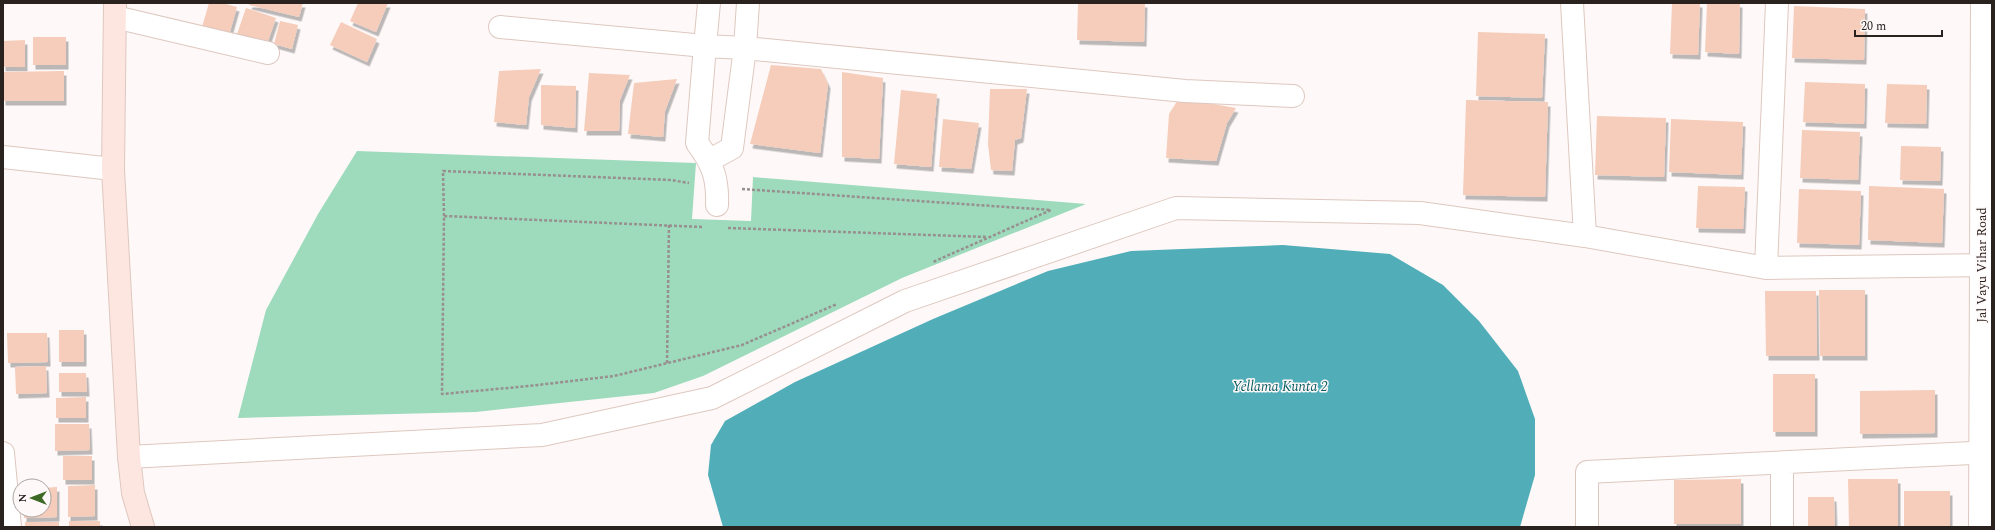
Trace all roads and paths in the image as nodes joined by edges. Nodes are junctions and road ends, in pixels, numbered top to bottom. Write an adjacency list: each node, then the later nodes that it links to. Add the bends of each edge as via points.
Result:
1 (709, 3): 10 (street)
2 (748, 3): 11 (street)
3 (1567, 3): 4 (street)
4 (1572, 3): 20 (street)
5 (1777, 3): 24 (street)
6 (1982, 3): 9 (street, Jal Vayu Vihar Road)
7 (115, 10): 12 (street); 16 (main road)
8 (500, 27): 10 (street)
9 (1987, 36): 23 (street, Jal Vayu Vihar Road)
10 (705, 46): 11 (street); 15 (street, via 698,143)
11 (745, 48): 13 (street, via 1185,91); 15 (street, via 732,148)
12 (268, 53)
13 (1292, 96)
14 (3, 157): 16 (street)
15 (710, 160): 17 (street)
16 (113, 169): 29 (main road)
17 (717, 197): 18 (path, via 670,180 443,172); 21 (path, via 1051,210)
18 (444, 216): 26 (path, via 669,224); 26 (path, via 442,394 614,376)
19 (728, 228): 21 (path)
20 (1585, 236): 24 (street); 29 (street, via 1420,213 1176,208 905,301 712,398 542,435)
21 (990, 237): 22 (path)
22 (932, 262)
23 (1986, 266): 24 (street); 27 (street, Jal Vayu Vihar Road)
24 (1766, 268)
25 (844, 300): 26 (path, via 742,345)
26 (667, 363)
27 (1986, 452): 30 (street); 37 (street, Jal Vayu Vihar Road)
28 (3, 453): 32 (street)
29 (129, 457): 31 (main road)
30 (1782, 463): 35 (street, via 1587,472); 36 (street)
31 (133, 493): 33 (main road); 34 (main road)
32 (10, 527)
33 (129, 527)
34 (143, 527)
35 (1587, 527)
36 (1782, 527)
37 (1980, 527)

